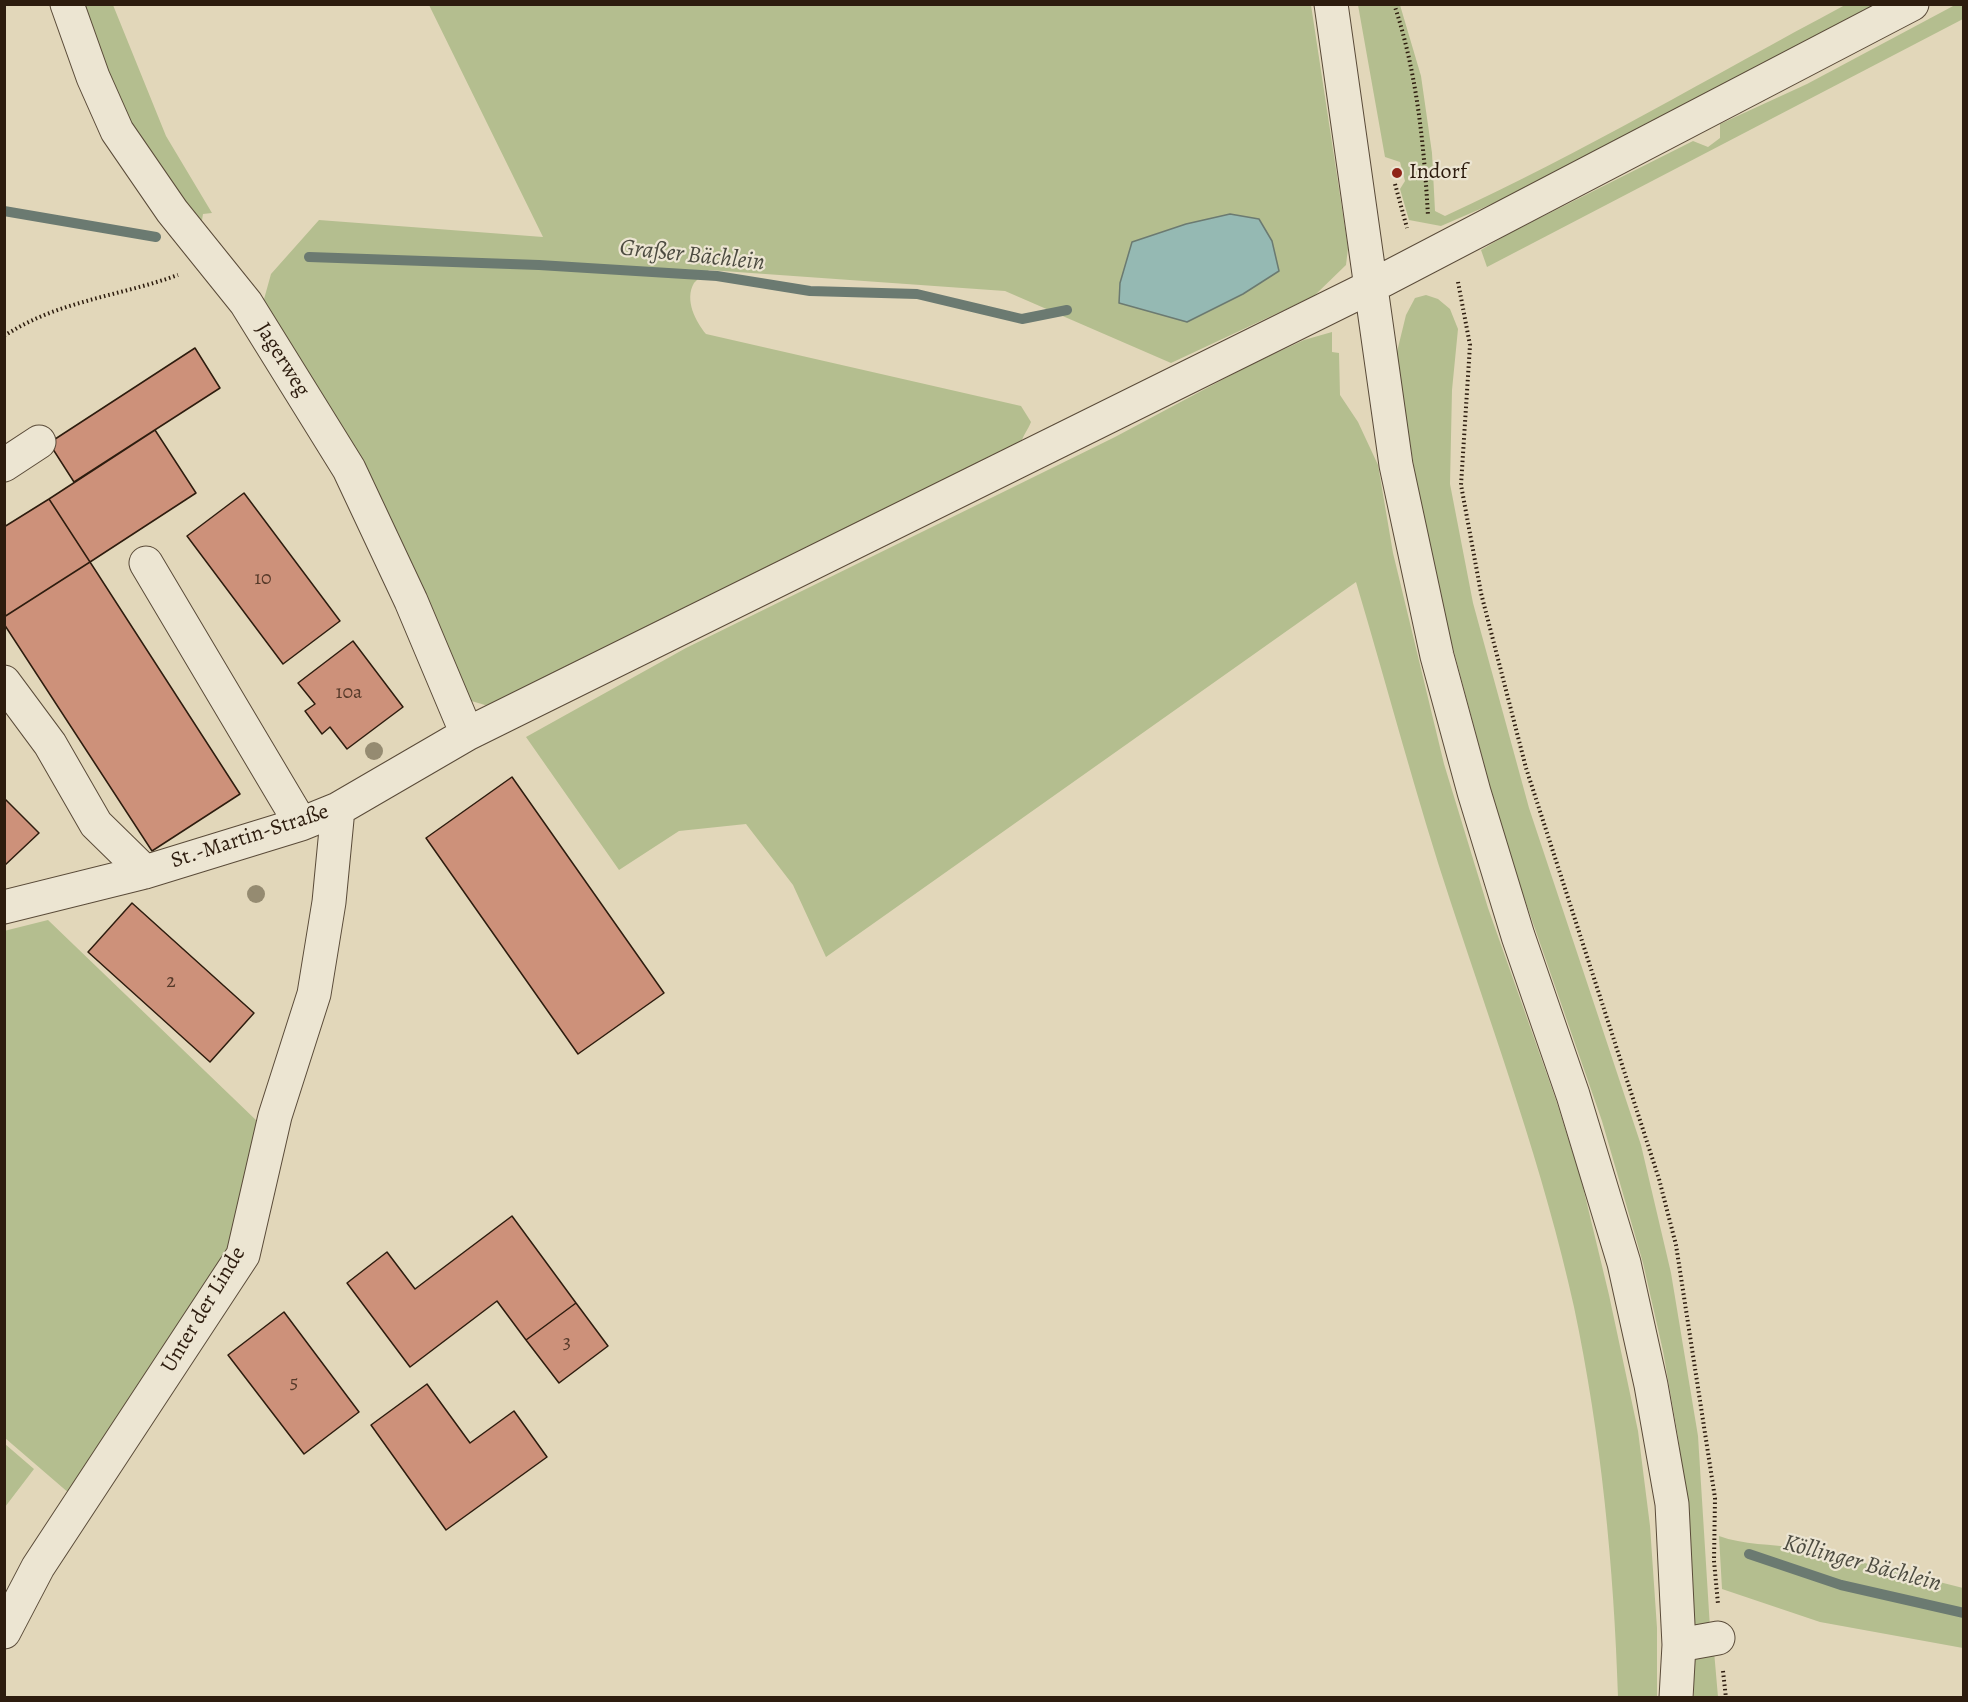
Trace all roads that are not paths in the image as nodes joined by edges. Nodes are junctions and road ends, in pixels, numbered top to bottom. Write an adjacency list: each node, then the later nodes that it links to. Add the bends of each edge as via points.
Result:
1 (67, 4): 9 (street, Jagerweg, via 117,131 141,170 246,303 349,469)
2 (1331, 4): 4 (street)
3 (1912, 4): 4 (street, St.-Martin-Straße, via 1434,240)
4 (1370, 287): 9 (street, St.-Martin-Straße); 16 (street, via 1396,465 1437,657 1518,936 1573,1095 1624,1263 1672,1504)
5 (39, 442): 6 (street)
6 (4, 465)
7 (146, 564): 11 (street)
8 (4, 682): 12 (street, via 50,744 96,824)
9 (467, 734): 10 (street, St.-Martin-Straße)
10 (338, 809): 11 (street, St.-Martin-Straße); 14 (street, Unter der Linde, via 329,902 314,994 275,1116 243,1255 38,1567)
11 (301, 824): 12 (street, St.-Martin-Straße)
12 (145, 872): 13 (street, St.-Martin-Straße)
13 (4, 907)
14 (4, 1632)
15 (1718, 1638): 16 (street)
16 (1679, 1645): 17 (street)
17 (1676, 1698)

